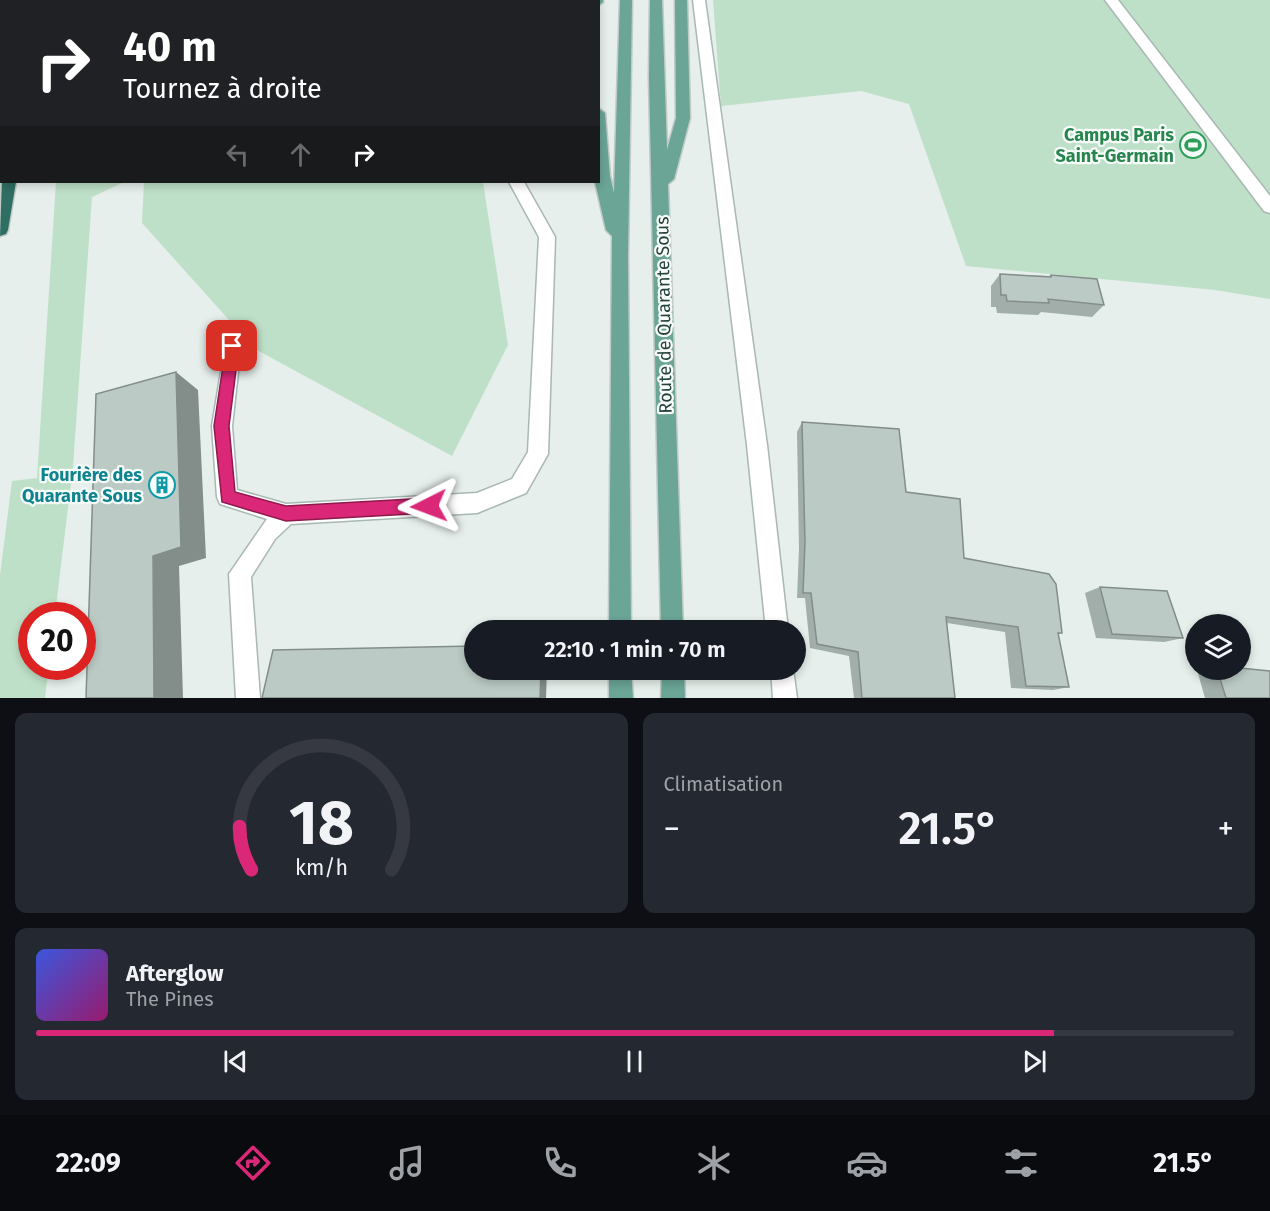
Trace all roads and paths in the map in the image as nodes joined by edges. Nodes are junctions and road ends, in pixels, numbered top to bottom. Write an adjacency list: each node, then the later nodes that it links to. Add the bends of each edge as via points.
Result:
1 (626, 0): 12 (main road)
2 (656, 0): 9 (main road, Route de Quarante Sous)
3 (681, 0): 9 (main road, via 683,118)
4 (699, 0): 17 (street)
5 (1111, 0): 10 (street)
6 (600, 174): 12 (main road)
7 (8, 183): 11 (highway)
8 (518, 183): 14 (street, via 547,237 538,454 519,486 477,503)
9 (661, 198): 16 (main road, Route de Quarante Sous)
10 (1270, 207)
11 (0, 230)
12 (620, 256): 15 (main road)
13 (232, 346): 14 (street, via 222,426 227,497)
14 (286, 514): 21 (street, via 268,532 240,574)
15 (620, 620)
16 (672, 620)
17 (776, 620)
18 (620, 680): 22 (main road)
19 (673, 680): 23 (main road)
20 (783, 680): 24 (street)
21 (248, 698)
22 (621, 698)
23 (673, 698)
24 (785, 698)

